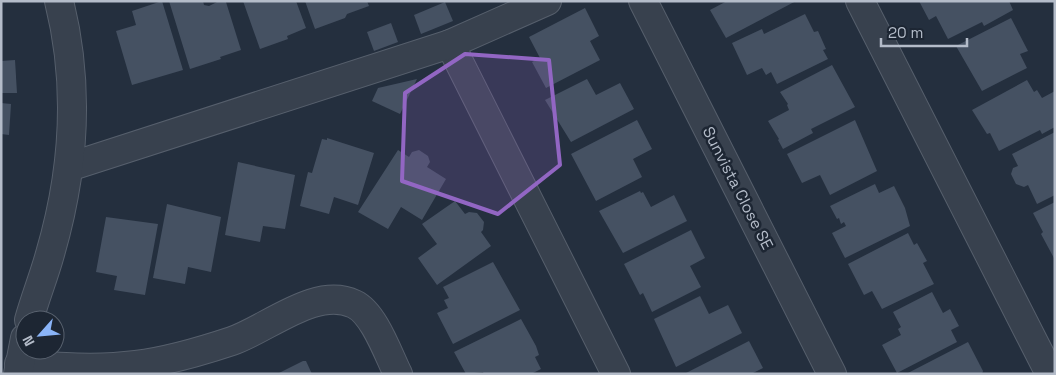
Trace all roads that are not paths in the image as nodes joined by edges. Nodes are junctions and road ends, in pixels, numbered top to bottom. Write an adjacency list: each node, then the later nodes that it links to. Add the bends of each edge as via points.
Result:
1 (59, 1): 6 (street, via 72,70)
2 (547, 1): 5 (street)
3 (643, 1): 12 (street, Sunvista Close SE)
4 (860, 1): 13 (street)
5 (450, 44): 6 (street); 11 (street)
6 (69, 167): 7 (street, via 50,255)
7 (33, 310)
8 (192, 363): 9 (street); 10 (street, via 312,301 329,299 356,304 368,315)
9 (18, 369)
10 (398, 374)
11 (616, 374)
12 (832, 374)
13 (1050, 374)

